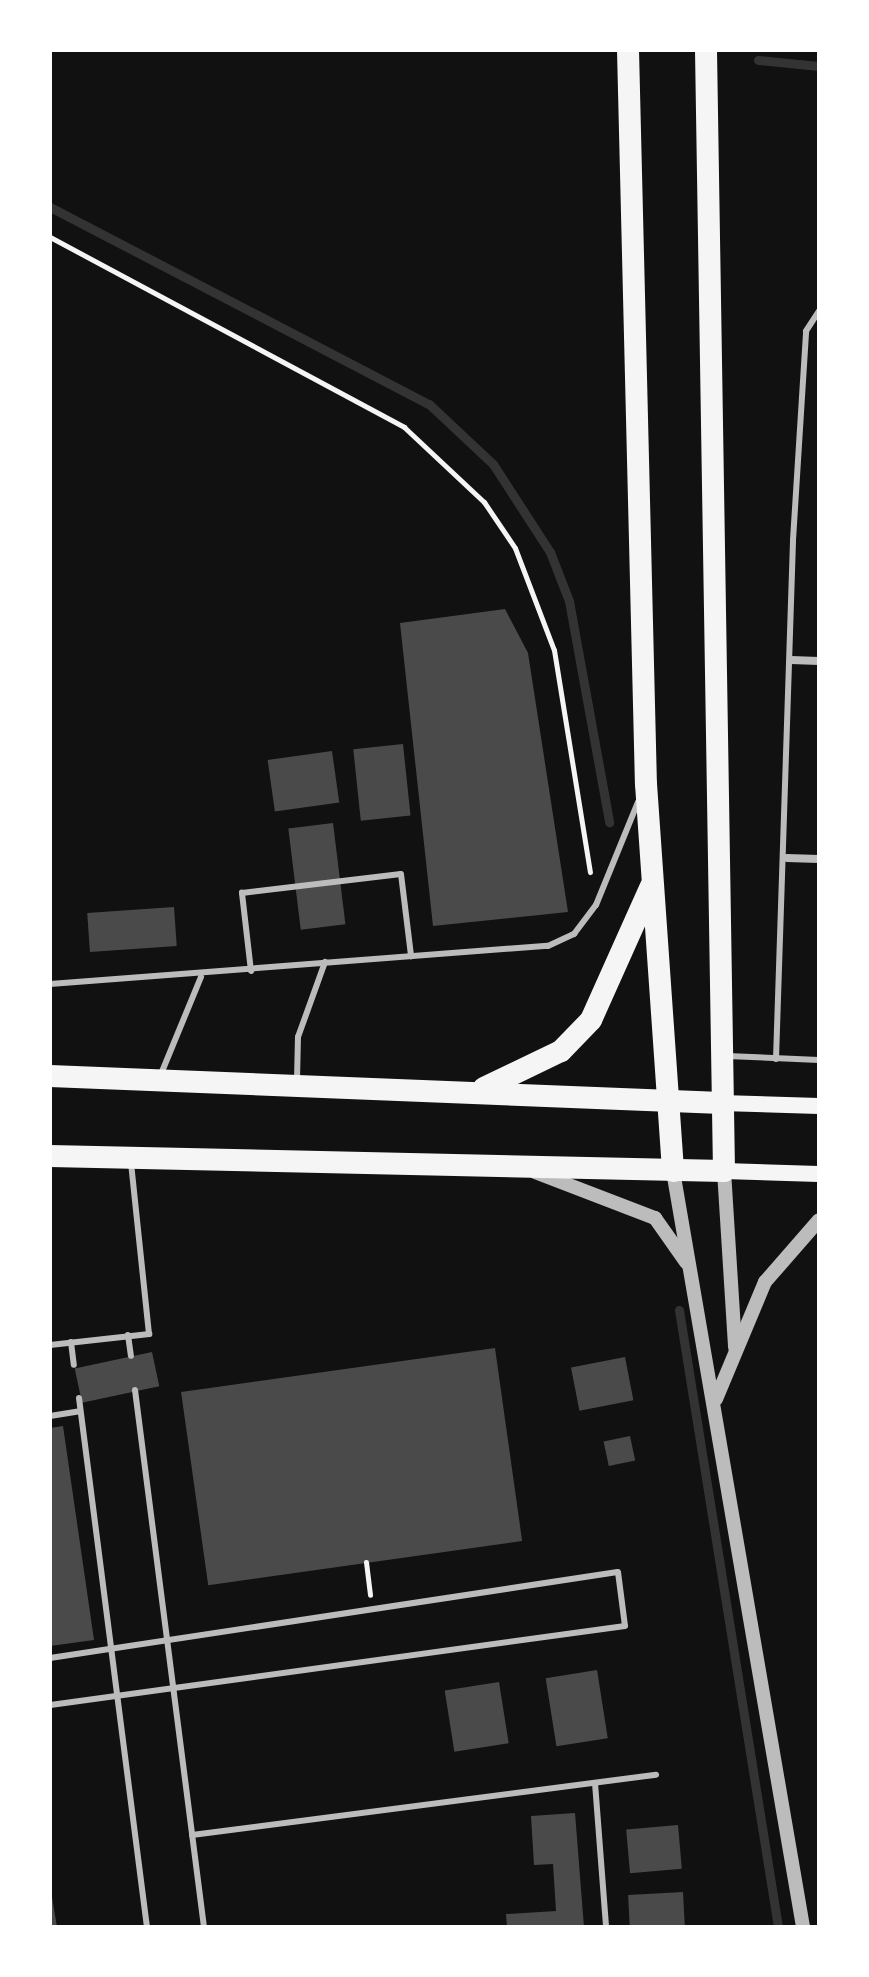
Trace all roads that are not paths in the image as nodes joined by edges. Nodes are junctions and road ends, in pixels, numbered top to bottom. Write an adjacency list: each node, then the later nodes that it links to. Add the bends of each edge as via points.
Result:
1 (628, 50): 6 (highway)
2 (706, 50): 15 (highway)
3 (819, 311): 4 (lane, via 806,331)
4 (791, 660): 5 (street); 7 (lane)
5 (819, 661)
6 (646, 784): 9 (highway); 10 (lane, via 596,905 574,934 548,946)
7 (787, 858): 8 (street); 16 (lane)
8 (819, 859)
9 (652, 883): 21 (highway, via 591,1020 561,1051 483,1088); 22 (highway)
10 (411, 956): 11 (lane); 12 (lane, via 401,874 242,893)
11 (325, 962): 12 (lane); 20 (lane, via 298,1037)
12 (251, 971): 13 (lane)
13 (201, 977): 14 (lane); 19 (lane)
14 (50, 984)
15 (722, 1056): 16 (lane); 23 (highway)
16 (776, 1059): 17 (lane)
17 (819, 1060)
18 (50, 1076): 19 (highway)
19 (160, 1078): 20 (highway)
20 (297, 1084): 21 (highway)
21 (440, 1091): 22 (highway)
22 (667, 1101): 23 (highway); 28 (highway)
23 (721, 1103): 24 (main road); 29 (highway)
24 (819, 1106)
25 (50, 1156): 26 (highway)
26 (131, 1156): 27 (highway); 33 (lane, via 149,1334)
27 (531, 1171): 28 (highway); 32 (street, via 655,1218)
28 (673, 1171): 29 (highway); 32 (street)
29 (724, 1171): 30 (main road); 36 (street)
30 (819, 1174)
31 (819, 1220): 36 (street, via 765,1282)
32 (693, 1275): 41 (street)
33 (128, 1335): 34 (lane); 37 (lane)
34 (71, 1342): 35 (lane); 38 (lane)
35 (50, 1345)
36 (735, 1352): 41 (street)
37 (131, 1356)
38 (74, 1365)
39 (135, 1390): 44 (lane)
40 (79, 1398): 42 (lane)
41 (715, 1399): 56 (street)
42 (80, 1411): 43 (lane); 45 (lane)
43 (50, 1416)
44 (167, 1641): 45 (lane); 47 (lane); 47 (lane, via 618,1572 625,1626)
45 (111, 1649): 46 (lane); 48 (lane)
46 (50, 1658)
47 (173, 1688): 48 (lane); 52 (lane)
48 (117, 1696): 49 (lane); 53 (lane)
49 (50, 1705)
50 (656, 1775): 51 (lane)
51 (595, 1783): 52 (lane); 55 (lane)
52 (192, 1835): 54 (lane)
53 (147, 1927)
54 (204, 1927)
55 (606, 1927)
56 (803, 1927)

